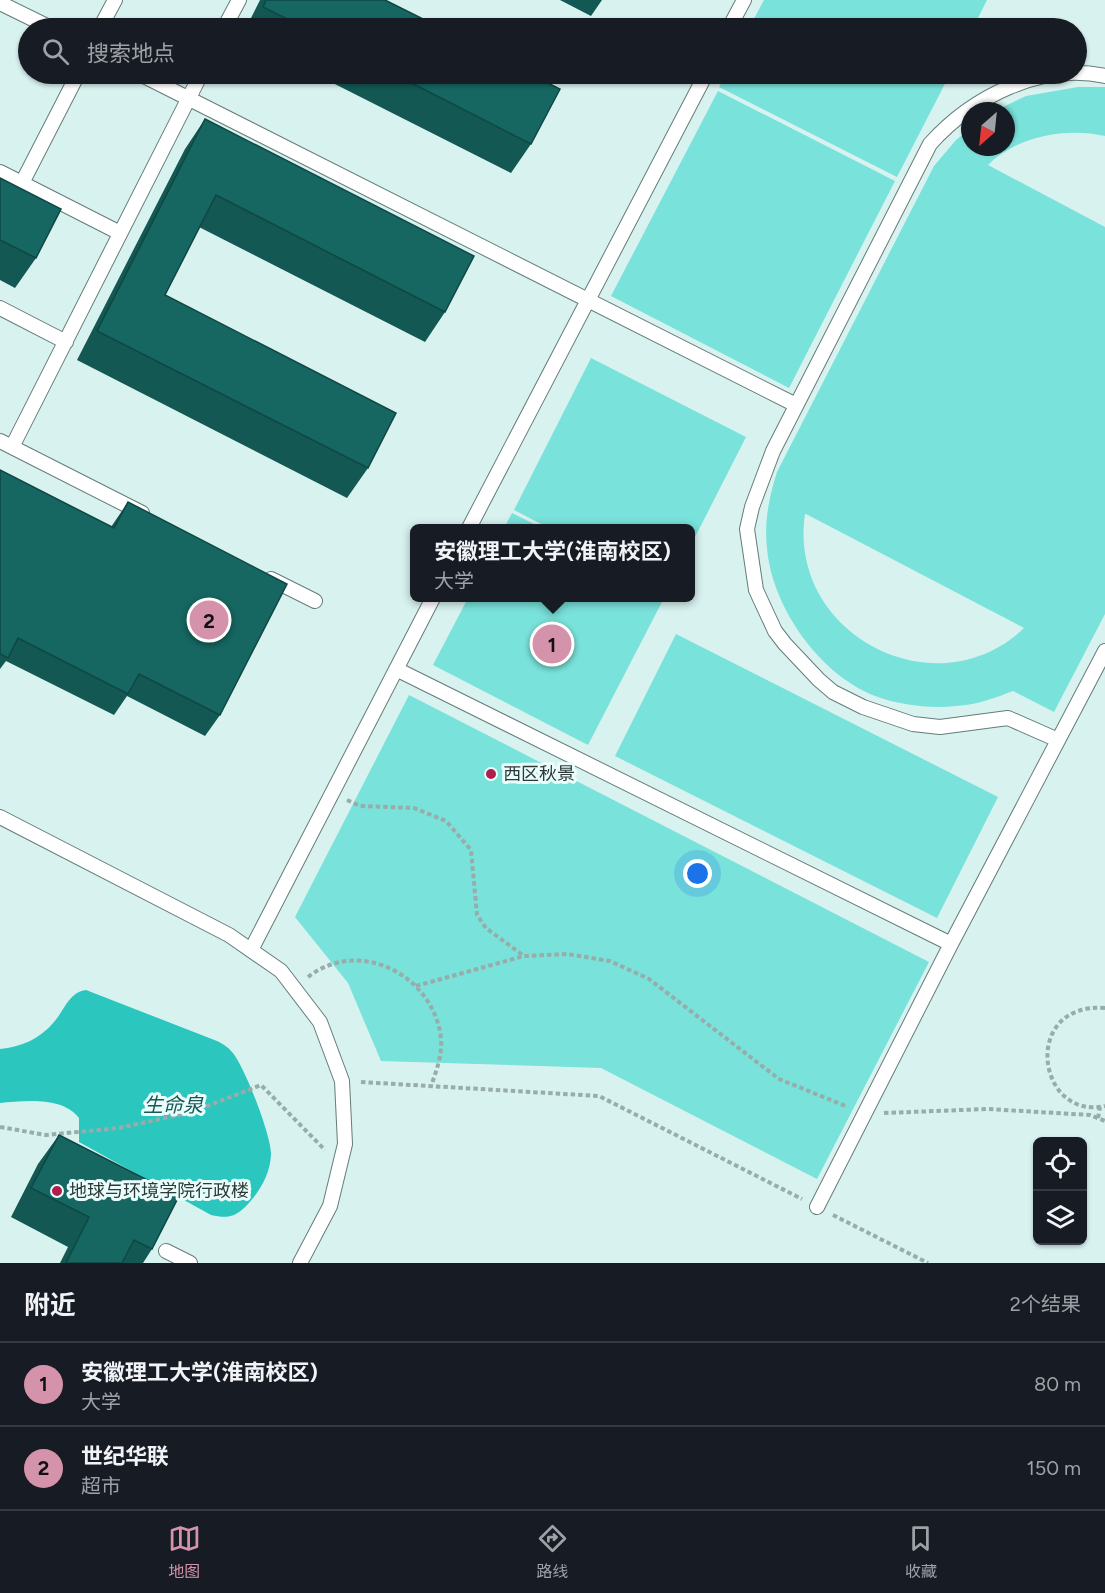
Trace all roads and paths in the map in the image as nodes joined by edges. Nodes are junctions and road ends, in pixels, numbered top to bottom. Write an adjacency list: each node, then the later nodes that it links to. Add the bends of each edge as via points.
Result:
1 (115, 0): 6 (lane)
2 (238, 0): 7 (lane)
3 (744, 0): 8 (lane)
4 (0, 3): 5 (lane)
5 (31, 18)
6 (105, 18)
7 (229, 18)
8 (734, 18)
9 (1087, 75): 10 (lane)
10 (1105, 76)
11 (73, 84): 18 (lane)
12 (160, 84): 16 (lane)
13 (196, 84): 16 (lane)
14 (701, 84): 20 (lane)
15 (1021, 84): 23 (lane, via 975,105 950,123 924,154)
16 (189, 98): 19 (lane); 20 (lane)
17 (0, 172): 18 (lane)
18 (22, 183): 19 (lane)
19 (120, 233): 22 (lane)
20 (588, 300): 23 (lane); 26 (lane)
21 (0, 308): 22 (lane)
22 (66, 342): 24 (lane)
23 (796, 405): 32 (lane, via 773,451 747,530 756,590 785,644 833,692 890,718 940,727 1008,718)
24 (6, 444): 25 (lane)
25 (158, 521)
26 (471, 524)
27 (263, 574): 28 (lane)
28 (315, 601)
29 (430, 602): 31 (lane)
30 (1105, 651): 32 (lane)
31 (396, 669): 33 (lane); 35 (lane)
32 (1058, 740): 35 (lane)
33 (333, 793): 36 (lane); 37 (path, via 360,806 414,808 446,821 471,850 477,915 486,928)
34 (0, 817): 36 (lane, via 229,935)
35 (951, 944): 44 (lane)
36 (250, 950): 39 (lane, via 281,971)
37 (524, 956): 38 (path); 44 (path, via 567,954 610,961 649,979 779,1079)
38 (417, 986): 39 (path, via 394,969 368,962 341,962 316,971); 42 (path, via 432,1008 441,1033 440,1061)
39 (294, 988): 41 (lane, via 320,1022)
40 (1105, 1008): 43 (path, via 1090,1007 1064,1018 1048,1041 1046,1055 1053,1082 1062,1093 1086,1106)
41 (342, 1081): 42 (path); 48 (lane, via 345,1144)
42 (431, 1086): 49 (path, via 599,1096)
43 (1103, 1106): 45 (path)
44 (864, 1114): 45 (path, via 988,1109); 49 (lane)
45 (1098, 1118): 46 (path)
46 (1105, 1121)
47 (0, 1127): 48 (path, via 46,1135 119,1128 192,1112 261,1085)
48 (340, 1165): 52 (lane, via 330,1206)
49 (818, 1207): 53 (path)
50 (166, 1251): 51 (lane)
51 (190, 1263)
52 (300, 1263)
53 (928, 1263)

